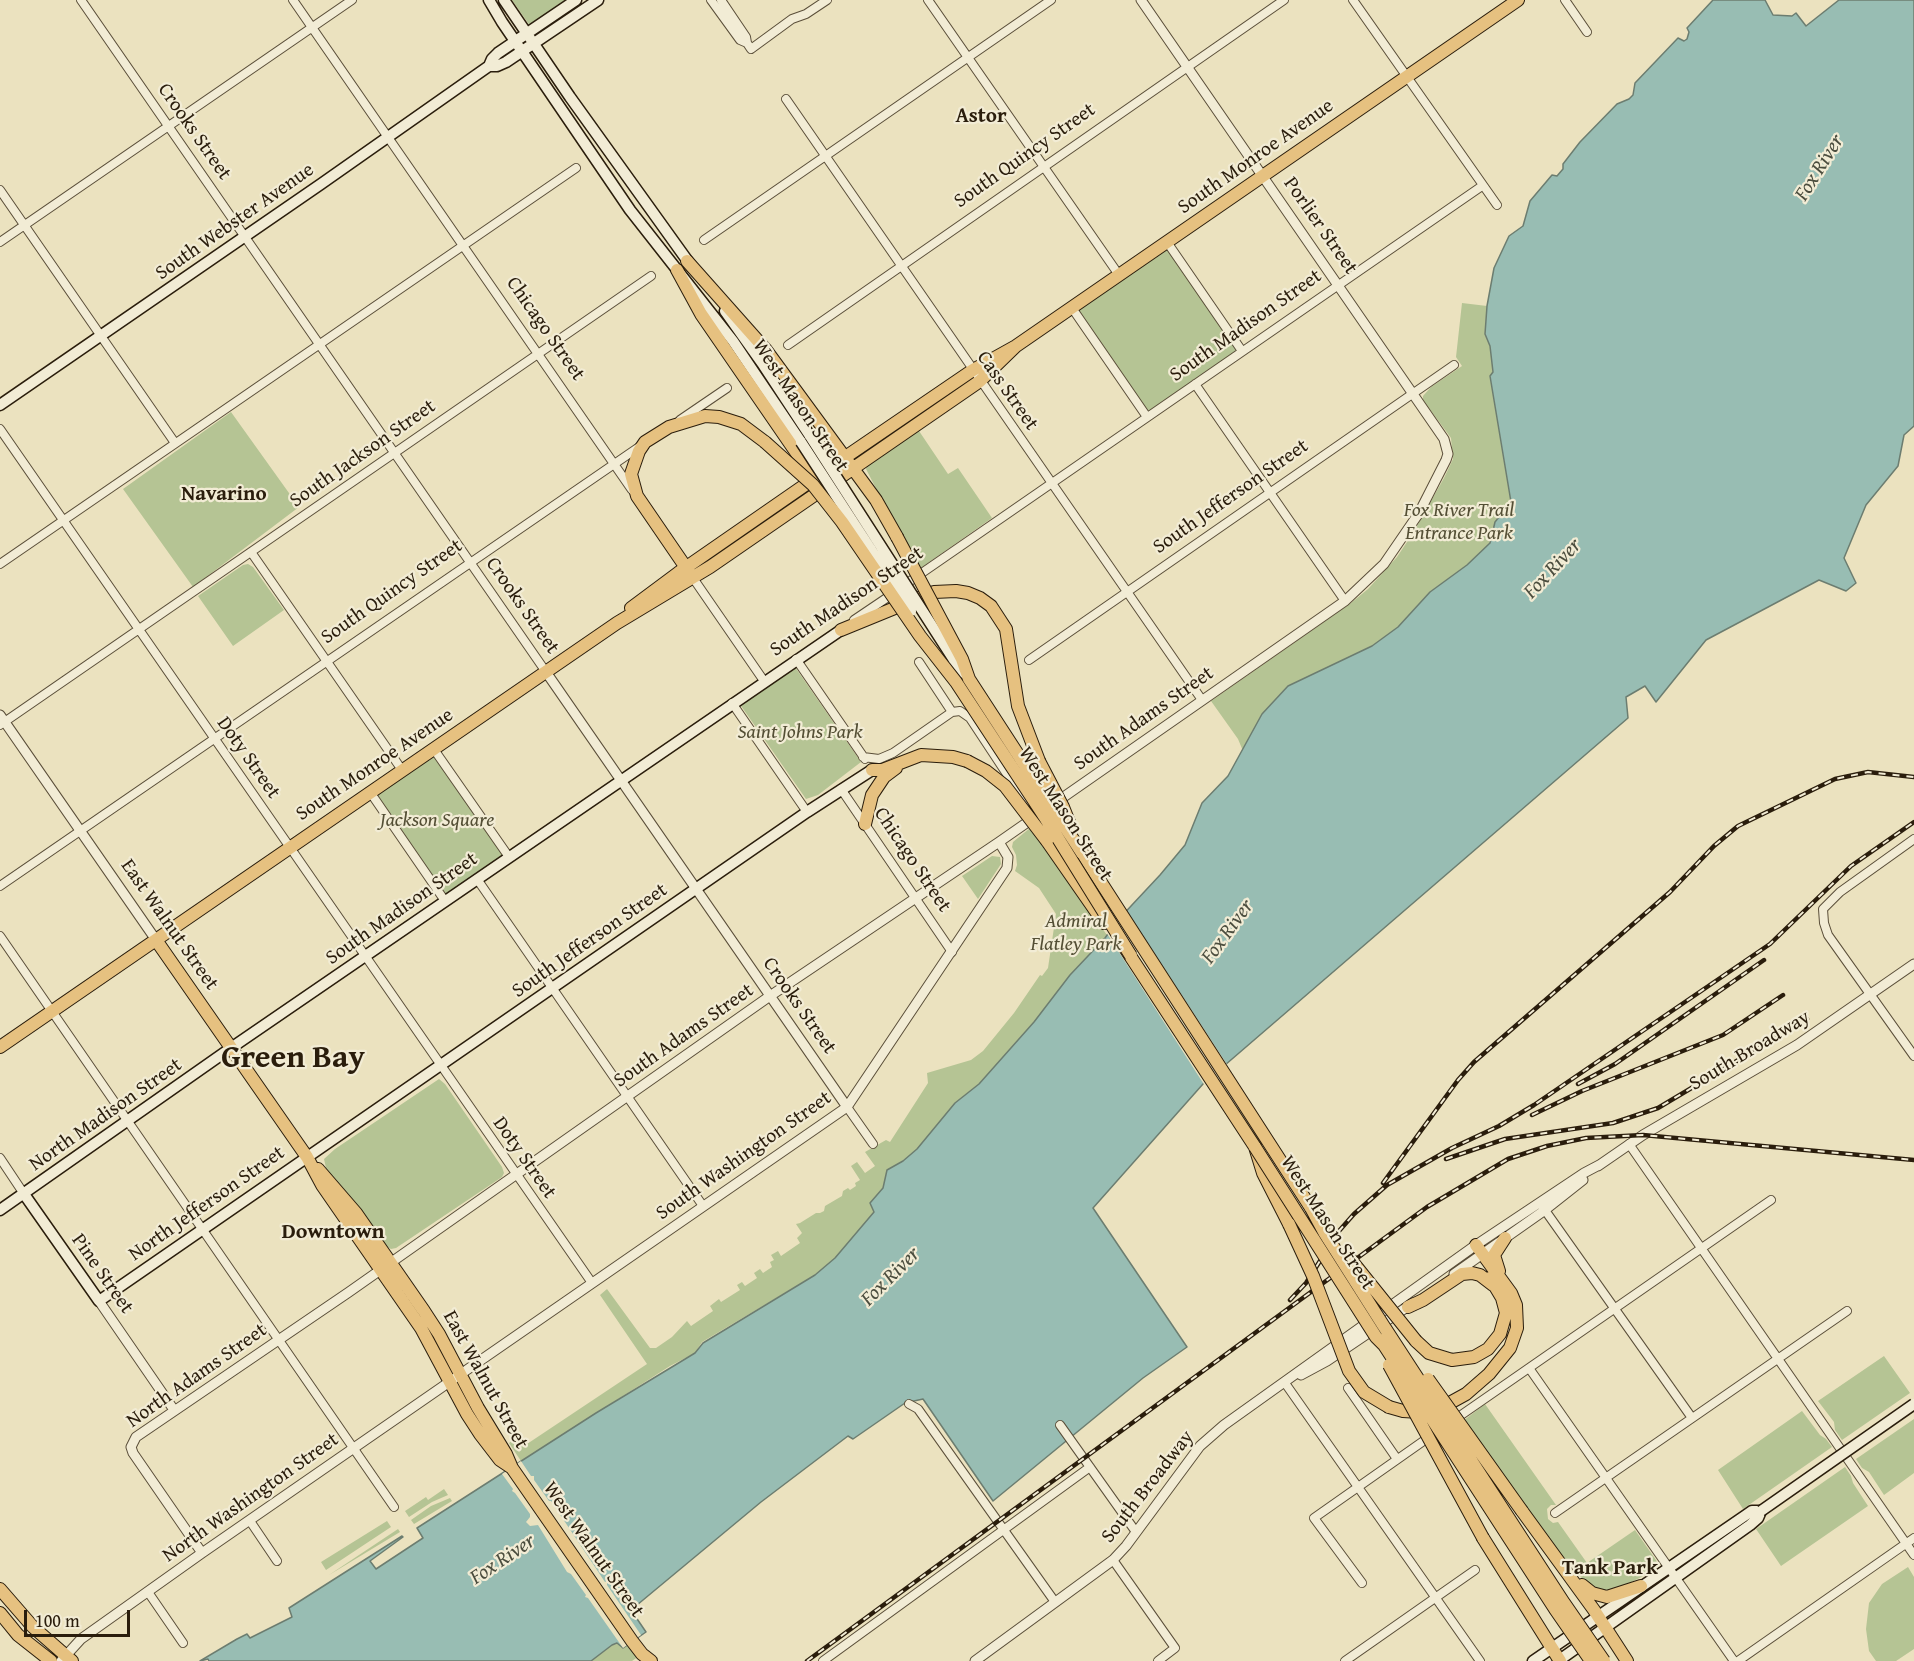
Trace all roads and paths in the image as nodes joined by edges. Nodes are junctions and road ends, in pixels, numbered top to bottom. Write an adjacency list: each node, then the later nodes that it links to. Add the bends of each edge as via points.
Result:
1 (81, 0): 30 (street, Crooks Street)
2 (293, 0): 18 (street, Chicago Street)
3 (352, 0): 18 (street)
4 (489, 0): 21 (main road, West Mason Street)
5 (504, 0): 20 (main road, West Mason Street)
6 (576, 0): 20 (main road, South Webster Avenue)
7 (598, 0): 22 (main road, South Webster Avenue)
8 (711, 0): 23 (street, via 740,40)
9 (720, 0): 23 (street)
10 (827, 0): 23 (street)
11 (928, 0): 25 (street)
12 (1051, 0): 25 (street)
13 (1141, 0): 27 (street, Porlier Street)
14 (1284, 0): 27 (street, South Quincy Street)
15 (1353, 0): 28 (street)
16 (1518, 0): 28 (main road, South Monroe Avenue)
17 (1565, 0): 19 (street)
18 (312, 27): 30 (street); 31 (street, Chicago Street)
19 (1587, 32)
20 (526, 34): 21 (main road, South Webster Avenue); 22 (main road, West Mason Street)
21 (515, 41): 24 (main road, West Mason Street); 26 (main road, South Webster Avenue, via 495,56)
22 (533, 44): 24 (main road, South Webster Avenue); 45 (main road, West Mason Street)
23 (749, 46)
24 (522, 51): 26 (main road, South Webster Avenue, via 498,66); 47 (main road, West Mason Street, via 630,210)
25 (968, 57): 32 (street); 33 (street)
26 (489, 66): 31 (main road, South Webster Avenue)
27 (1187, 67): 33 (street, South Quincy Street); 35 (street, Porlier Street)
28 (1407, 77): 35 (main road, South Monroe Avenue); 36 (street)
29 (786, 99): 32 (street, Cass Street)
30 (168, 126): 39 (street); 40 (street, Crooks Street)
31 (388, 137): 40 (main road, South Webster Avenue); 44 (street, Chicago Street)
32 (825, 156): 41 (street); 46 (street, Cass Street)
33 (1044, 166): 46 (street, South Quincy Street); 48 (street)
34 (576, 168): 44 (street)
35 (1263, 176): 43 (main road, South Monroe Avenue); 50 (street, Porlier Street)
36 (1482, 186): 38 (street); 50 (street, South Madison Street)
37 (0, 190): 39 (street)
38 (1497, 205)
39 (24, 226): 42 (street); 52 (street)
40 (244, 236): 52 (main road, South Webster Avenue); 53 (street, Crooks Street)
41 (704, 240)
42 (0, 242)
43 (1167, 242): 48 (main road, South Monroe Avenue); 56 (street)
44 (463, 245): 53 (street); 57 (street, Chicago Street)
45 (687, 261): 69 (main road, West Mason Street, via 741,332); 74 (main road, via 766,350)
46 (900, 265): 54 (street, South Quincy Street); 59 (street, Cass Street)
47 (677, 270): 65 (main road, via 701,314); 69 (main road, West Mason Street)
48 (1119, 275): 51 (main road, South Monroe Avenue)
49 (651, 276): 57 (street, South Jackson Street)
50 (1338, 284): 56 (street, South Madison Street); 63 (street, Porlier Street)
51 (1072, 308): 55 (main road, South Monroe Avenue); 66 (street)
52 (101, 335): 64 (main road, South Webster Avenue); 71 (street)
53 (319, 344): 71 (street); 73 (street, Crooks Street)
54 (788, 345)
55 (1016, 346): 59 (main road, South Monroe Avenue); 60 (main road, South Monroe Avenue)
56 (1242, 351): 61 (street, South Madison Street)
57 (538, 354): 73 (street, South Jackson Street); 75 (street, Chicago Street)
58 (1454, 365): 63 (street, South Jefferson Street)
59 (973, 370): 60 (street, Cass Street); 74 (main road, South Monroe Avenue)
60 (980, 381): 74 (main road, South Monroe Avenue); 76 (street, Cass Street)
61 (1195, 384): 66 (street, South Madison Street); 78 (street)
62 (726, 388): 67 (street, South Quincy Street)
63 (1413, 393): 72 (street, Porlier Street); 78 (street, South Jefferson Street)
64 (0, 405)
65 (770, 414): 77 (main road); 80 (main road, via 792,460 794,486)
66 (1147, 417): 76 (street, South Madison Street)
67 (669, 428): 70 (main road, South Quincy Street); 97 (main road, bridge, via 696,418 719,417 741,424 765,442 823,496)
68 (0, 429): 81 (street, Doty Street)
69 (805, 439): 95 (main road, West Mason Street, bridge); 97 (main road, West Mason Street, bridge)
70 (645, 442): 75 (street, South Quincy Street); 79 (main road, via 631,474)
71 (175, 443): 81 (street)
72 (1447, 444): 87 (street, South Adams Street, via 1444,466 1406,534 1372,578)
73 (394, 453): 82 (street, South Jackson Street); 83 (street, Crooks Street)
74 (848, 463): 77 (main road, South Monroe Avenue); 95 (main road, bridge, via 880,505)
75 (613, 464): 79 (street, Chicago Street); 83 (street, South Quincy Street)
76 (1051, 483): 86 (street, Cass Street); 89 (street, South Madison Street)
77 (818, 484): 80 (main road, South Monroe Avenue); 85 (main road, South Monroe Avenue)
78 (1270, 492): 86 (street, South Jefferson Street); 87 (street)
79 (637, 496): 85 (main road, Chicago Street)
80 (789, 496): 85 (main road, South Monroe Avenue)
81 (63, 520): 84 (street); 88 (street, Doty Street)
82 (251, 552): 88 (street, South Jackson Street); 92 (street)
83 (470, 562): 92 (street, South Quincy Street); 94 (street, Crooks Street)
84 (0, 564)
85 (689, 572): 94 (main road, South Monroe Avenue, via 648,594 616,623); 96 (street, Chicago Street)
86 (1127, 591): 91 (street, South Jefferson Street); 98 (street, Cass Street)
87 (1345, 602): 98 (street, South Adams Street)
88 (139, 629): 101 (street, South Jackson Street); 102 (street, Doty Street)
89 (840, 630): 90 (main road, South Madison Street); 119 (main road, bridge, via 934,592 947,590 980,598 998,615 1008,637 1024,724)
90 (796, 659): 96 (main road, South Madison Street); 105 (street)
91 (1029, 660)
92 (326, 661): 102 (street, South Quincy Street); 107 (street)
93 (920, 662): 100 (street)
94 (546, 672): 103 (main road, South Monroe Avenue); 109 (street, Crooks Street)
95 (969, 678): 119 (main road, West Mason Street, bridge)
96 (764, 681): 99 (main road, South Madison Street)
97 (956, 682): 130 (main road, West Mason Street, bridge)
98 (1202, 700): 113 (street, South Adams Street)
99 (732, 703): 109 (main road, South Madison Street); 112 (street)
100 (952, 712): 104 (street, South Jefferson Street); 113 (street, via 960,711 969,718)
101 (2, 720): 115 (street, East Walnut Street)
102 (214, 738): 115 (street, South Quincy Street); 118 (street, Doty Street)
103 (434, 748): 107 (main road, South Monroe Avenue); 120 (street)
104 (893, 753): 105 (street, via 876,759); 108 (street, South Jefferson Street)
105 (863, 757): 108 (street)
106 (909, 758): 108 (main road, via 882,770); 114 (main road, via 876,789); 130 (main road, bridge, via 935,755 967,761 986,771 1012,794)
107 (402, 770): 111 (main road, South Monroe Avenue)
108 (872, 770): 110 (main road, South Jefferson Street)
109 (621, 780): 120 (main road, South Madison Street); 123 (street, Crooks Street)
110 (841, 789): 112 (main road, South Jefferson Street); 114 (street, Chicago Street)
111 (370, 792): 118 (main road, South Monroe Avenue); 125 (street)
112 (807, 812): 123 (main road, South Jefferson Street)
113 (1035, 817): 117 (street, South Adams Street)
114 (865, 824): 124 (street, Chicago Street)
115 (80, 831): 122 (street, South Quincy Street); 127 (street, East Walnut Street)
116 (1914, 839): 133 (street, via 1840,892 1823,909 1828,935)
117 (999, 842): 124 (street, South Adams Street); 128 (street, South Washington Street, via 1008,864)
118 (290, 847): 127 (main road, South Monroe Avenue); 129 (street, Doty Street)
119 (1082, 853): 153 (main road, West Mason Street)
120 (509, 857): 121 (main road, South Madison Street)
121 (477, 879): 125 (main road, South Madison Street); 132 (street)
122 (0, 886)
123 (695, 889): 132 (main road, South Jefferson Street); 134 (street, Crooks Street)
124 (915, 900): 128 (street, Chicago Street); 134 (street, South Adams Street)
125 (445, 901): 129 (main road, South Madison Street)
126 (0, 936): 135 (street)
127 (156, 940): 135 (main road, South Monroe Avenue); 137 (main road, East Walnut Street)
128 (952, 952): 141 (street, South Washington Street)
129 (365, 956): 137 (main road, South Madison Street); 139 (street, Doty Street)
130 (1131, 956): 145 (main road, West Mason Street)
131 (1914, 964): 133 (street, South Broadway)
132 (553, 988): 139 (main road, South Jefferson Street); 140 (street)
133 (1870, 994): 138 (street); 144 (street, South Broadway, via 1797,1045)
134 (770, 996): 140 (street, South Adams Street); 141 (street, Crooks Street)
135 (52, 1011): 136 (main road, South Monroe Avenue); 142 (street)
136 (0, 1047)
137 (231, 1048): 142 (main road, North Madison Street); 146 (main road, East Walnut Street)
138 (1914, 1056)
139 (441, 1065): 146 (main road, South Jefferson Street); 148 (street, Doty Street)
140 (629, 1097): 148 (street, South Adams Street); 151 (street)
141 (847, 1107): 143 (street, Crooks Street); 151 (street, South Washington Street)
142 (128, 1122): 149 (main road, North Madison Street); 155 (street)
143 (873, 1144)
144 (1629, 1144): 152 (street, South Broadway); 157 (street)
145 (1255, 1147): 161 (main road, bridge, via 1263,1173 1313,1276 1349,1371 1364,1392 1389,1407 1411,1412 1438,1408 1466,1394 1489,1374 1506,1355 1515,1333 1518,1314); 167 (main road, West Mason Street, bridge)
146 (307, 1157): 155 (main road, North Jefferson Street); 159 (main road, East Walnut Street, via 356,1212)
147 (0, 1158): 149 (street, Pine Street)
148 (516, 1175): 159 (street, South Adams Street); 160 (street, Doty Street)
149 (24, 1194): 154 (main road, North Madison Street); 162 (main road, Pine Street)
150 (1771, 1200): 157 (street)
151 (703, 1206): 160 (street, South Washington Street)
152 (1542, 1206): 156 (street, South Broadway); 158 (street, South Broadway); 164 (street)
153 (1311, 1208): 161 (main road, bridge, via 1392,1313 1423,1349 1434,1355 1446,1359 1474,1358 1495,1343 1503,1330); 166 (main road, West Mason Street, bridge)
154 (0, 1210)
155 (203, 1229): 162 (main road, North Jefferson Street); 168 (street)
156 (1505, 1238): 158 (street, South Broadway); 161 (main road, via 1494,1259)
157 (1702, 1250): 164 (street); 169 (street)
158 (1476, 1252): 161 (main road); 163 (street, South Broadway); 172 (street, South Broadway, via 1346,1336)
159 (386, 1266): 168 (street, North Adams Street); 171 (main road, East Walnut Street, via 434,1326)
160 (592, 1283): 171 (street, South Washington Street)
161 (1506, 1293): 163 (main road, via 1483,1277 1466,1273)
162 (99, 1301): 176 (street, Pine Street)
163 (1408, 1307): 172 (street, South Broadway, via 1316,1368)
164 (1616, 1309): 170 (street); 177 (street)
165 (1848, 1311): 169 (street)
166 (1383, 1325): 199 (main road, bridge, via 1416,1363); 223 (main road, West Mason Street, bridge)
167 (1376, 1337): 211 (main road, bridge, via 1483,1538); 222 (main road, West Mason Street, bridge)
168 (279, 1340): 176 (street, North Adams Street); 179 (street)
169 (1777, 1360): 177 (street); 192 (street)
170 (1529, 1368): 180 (street); 183 (street)
171 (455, 1377): 179 (street, North Washington Street); 182 (main road, East Walnut Street, via 478,1408)
172 (1288, 1381): 184 (street); 190 (street, South Broadway, via 1200,1446)
173 (1348, 1388): 180 (street)
174 (909, 1404): 189 (street, via 918,1409)
175 (1914, 1404): 186 (main road, bridge)
176 (174, 1410): 193 (street, North Adams Street, via 136,1437 131,1447)
177 (1692, 1418): 183 (street)
178 (1060, 1425): 181 (street)
179 (354, 1449): 185 (street); 188 (street, North Washington Street)
180 (1396, 1460): 184 (street)
181 (1090, 1467): 189 (street); 190 (street)
182 (512, 1468): 213 (main road, West Walnut Street)
183 (1606, 1478): 187 (street); 197 (street)
184 (1358, 1486): 201 (street, via 1314,1518); 205 (street)
185 (394, 1508)
186 (1761, 1511): 197 (main road, via 1750,1512); 200 (main road, via 1755,1521)
187 (1555, 1513)
188 (250, 1521): 193 (street, North Washington Street); 196 (street)
189 (1004, 1528): 206 (street); 214 (street)
190 (1136, 1532): 195 (street, South Broadway)
191 (1914, 1538): 192 (street)
192 (1906, 1543): 194 (street); 225 (street)
193 (202, 1553): 204 (street, North Washington Street)
194 (1914, 1555)
195 (1113, 1560): 206 (street, South Broadway); 217 (street, via 1175,1648)
196 (277, 1561)
197 (1669, 1568): 200 (street); 202 (main road)
198 (1475, 1570): 205 (street)
199 (1568, 1572): 202 (main road, via 1597,1596 1614,1596); 208 (main road)
200 (1676, 1578): 209 (main road); 225 (street)
201 (1362, 1583)
202 (1641, 1586): 208 (main road)
203 (0, 1589): 212 (main road)
204 (148, 1592): 210 (street); 212 (street, North Washington Street, via 81,1639)
205 (1436, 1598): 218 (street); 219 (street)
206 (1056, 1602): 216 (street, South Broadway)
207 (0, 1613): 215 (main road, via 18,1635)
208 (1598, 1616): 209 (main road); 211 (main road)
209 (1605, 1628): 221 (main road); 224 (main road)
210 (183, 1643)
211 (1552, 1648): 220 (main road); 221 (main road)
212 (67, 1659)
213 (646, 1659)
214 (828, 1659)
215 (51, 1661)
216 (975, 1661)
217 (1158, 1661)
218 (1345, 1661)
219 (1480, 1661)
220 (1533, 1661)
221 (1560, 1661)
222 (1592, 1661)
223 (1604, 1661)
224 (1627, 1661)
225 (1736, 1661)

